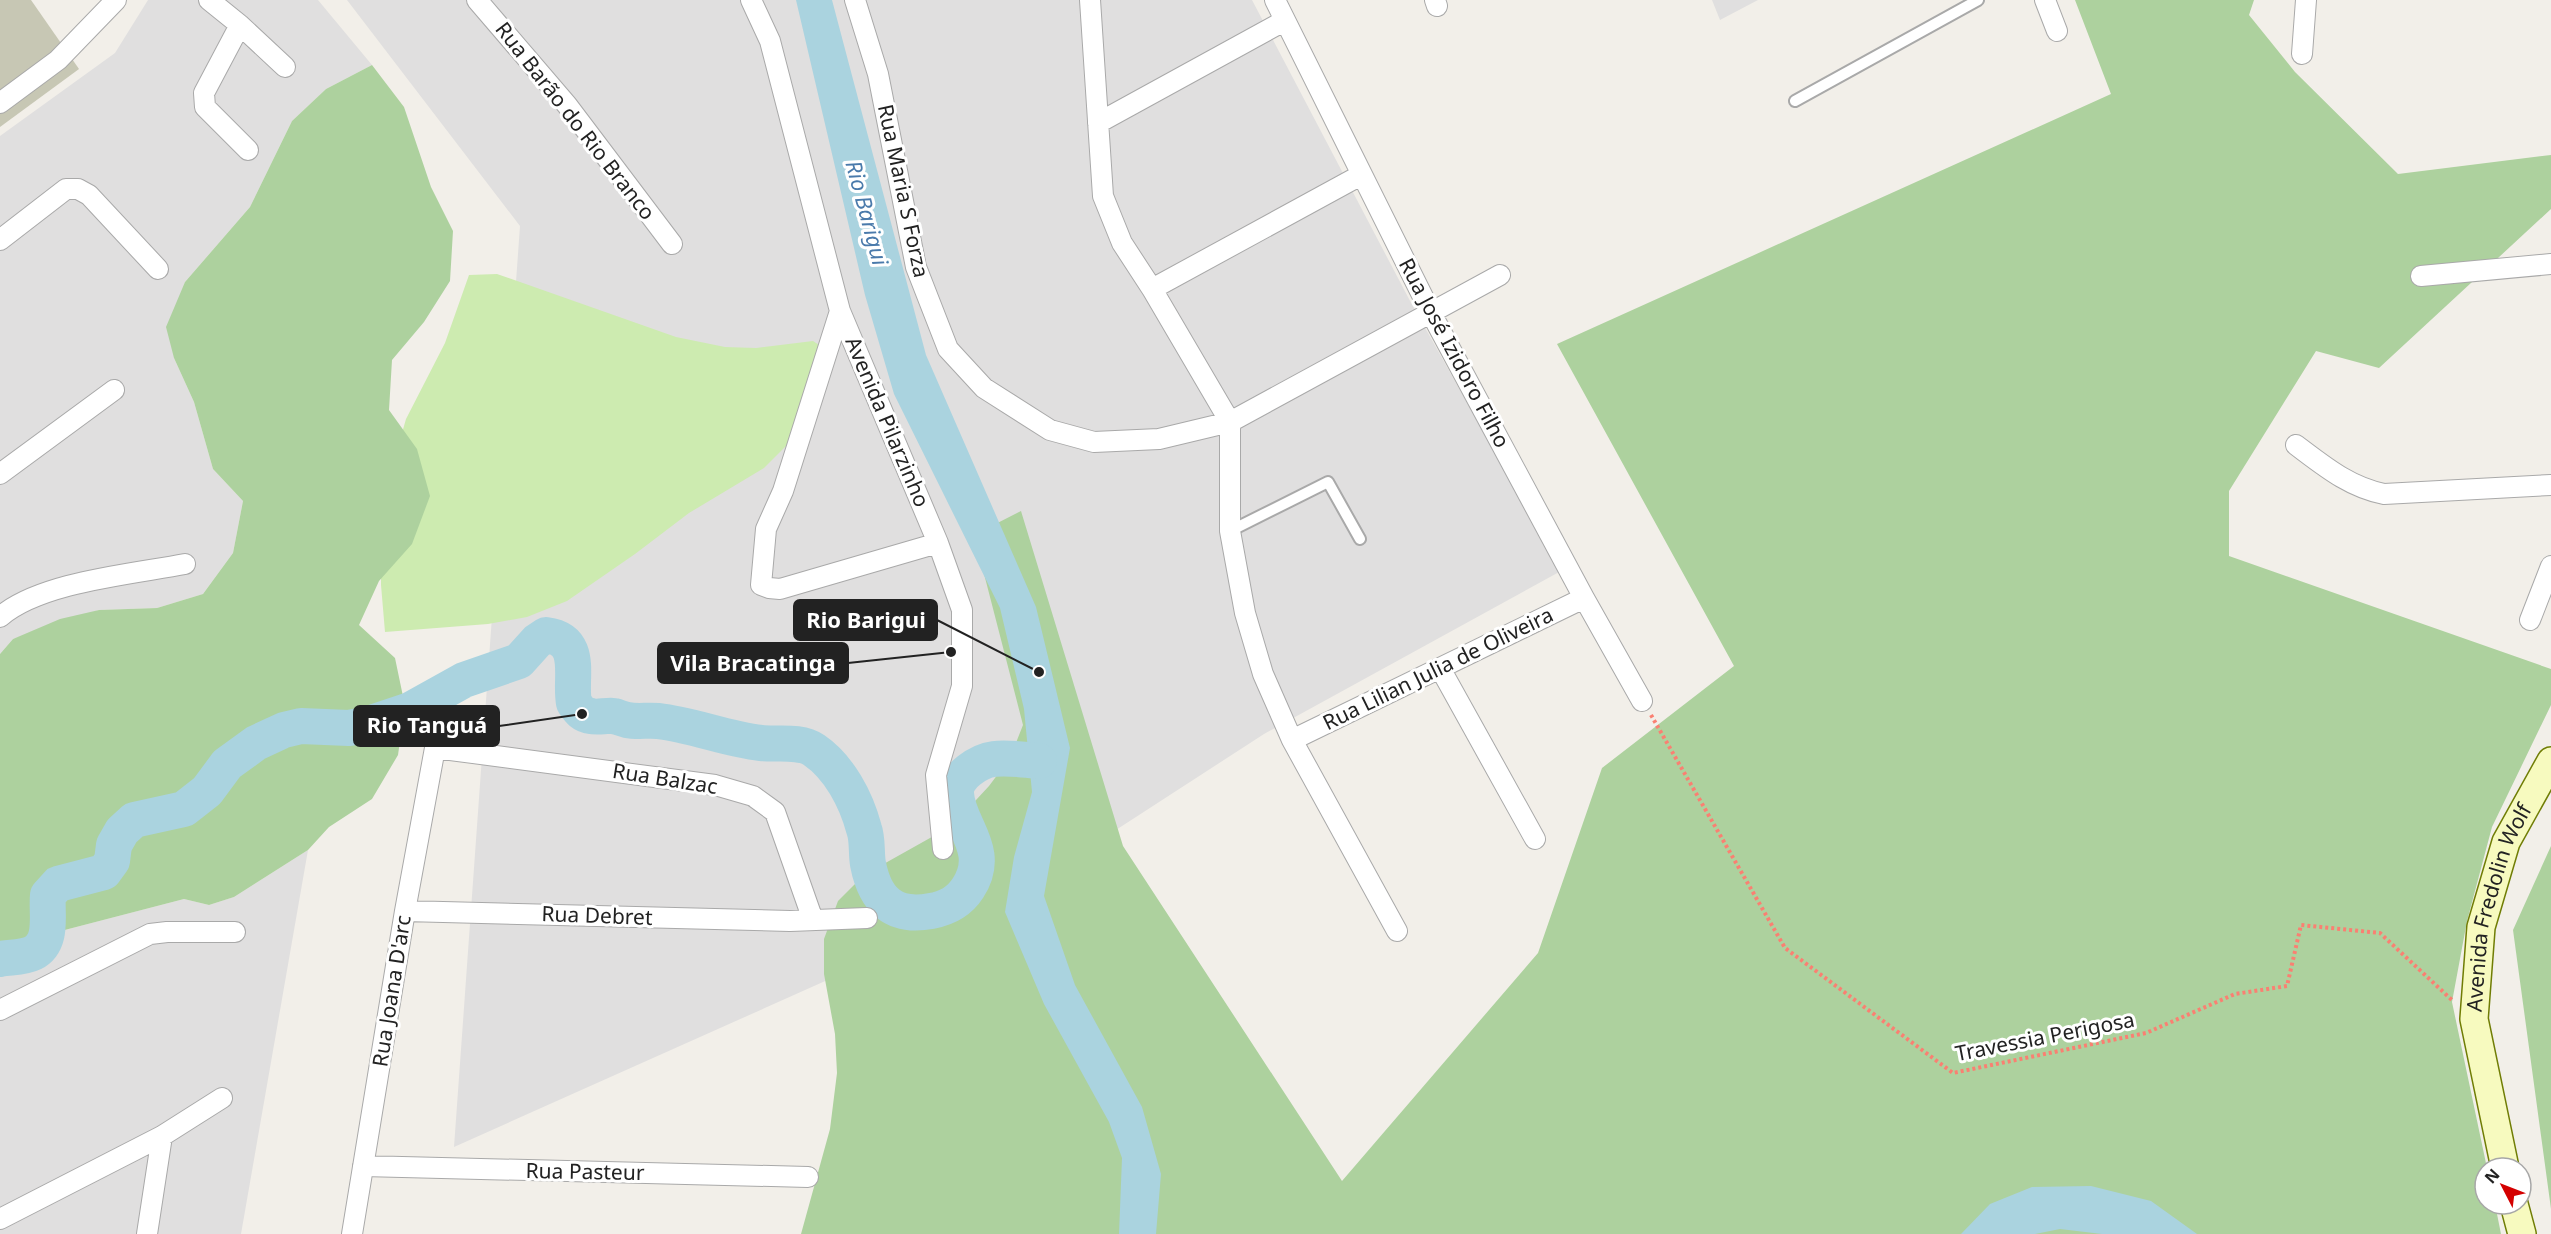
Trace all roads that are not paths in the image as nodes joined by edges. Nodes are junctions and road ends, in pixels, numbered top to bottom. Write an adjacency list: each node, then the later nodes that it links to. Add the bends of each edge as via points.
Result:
1 (116, 0): 17 (street, via 58,60)
2 (209, 0): 12 (street)
3 (477, 0): 22 (street, Rua Barão do Rio Branco, via 567,105)
4 (751, 0): 28 (street, Avenida Pilarzinho, via 771,41)
5 (855, 0): 31 (street, Rua Maria S Forza, via 878,74 916,267 948,349 993,394 1050,430 1094,442 1160,439)
6 (1090, 0): 18 (street)
7 (1275, 0): 11 (street, Rua José Izidoro Filho)
8 (1978, 0): 16 (lane)
9 (2045, 0): 13 (street)
10 (2306, 0): 14 (street)
11 (1284, 21): 18 (street); 20 (street, Rua José Izidoro Filho)
12 (240, 25): 15 (street); 19 (street, via 204,93 205,107)
13 (2057, 31)
14 (2302, 54)
15 (285, 68)
16 (1795, 101)
17 (0, 103)
18 (1098, 123): 27 (street, via 1103,196 1122,243)
19 (248, 150)
20 (1361, 175): 27 (street); 29 (street, Rua José Izidoro Filho)
21 (0, 240): 24 (street, via 66,189 78,189 89,195)
22 (672, 244)
23 (2551, 264): 26 (street)
24 (158, 269)
25 (1500, 275): 29 (street, Rua Maria S Forza)
26 (2421, 276)
27 (1152, 289): 31 (street)
28 (840, 311): 37 (street, Avenida Pilarzinho); 37 (street, via 783,491 766,530 761,585 780,589)
29 (1431, 313): 31 (street, Rua Maria S Forza); 40 (street, Rua José Izidoro Filho)
30 (114, 390): 33 (street)
31 (1230, 422): 35 (street)
32 (2296, 445): 34 (street, via 2337,476 2364,490 2384,494)
33 (0, 474)
34 (2551, 485)
35 (1230, 531): 36 (lane, via 1328,482); 45 (street, via 1245,613 1260,664)
36 (1360, 539)
37 (938, 543): 49 (street, Avenida Pilarzinho, via 962,610 962,686 936,775)
38 (185, 564): 41 (street, via 60,588 10,608)
39 (2551, 566): 42 (street)
40 (1584, 597): 43 (street, Rua Lilian Julia de Oliveira); 44 (street, Rua José Izidoro Filho)
41 (0, 617)
42 (2530, 620)
43 (1440, 668): 45 (street, Rua Lilian Julia de Oliveira); 48 (street)
44 (1642, 701)
45 (1292, 740): 53 (street)
46 (435, 748): 50 (street, Rua Joana D'arc); 52 (street, Rua Balzac, via 715,785 753,796 775,812)
47 (2551, 761): 58 (main road, Avenida Fredolin Wolf, via 2506,842 2481,927 2474,1019)
48 (1535, 839)
49 (943, 849)
50 (405, 911): 52 (street, Rua Debret); 59 (street, Rua Joana D'arc)
51 (867, 918): 52 (street, Rua Debret)
52 (813, 920)
53 (1397, 931)
54 (235, 932): 55 (street, via 150,934)
55 (0, 1010)
56 (222, 1098): 57 (street)
57 (162, 1136): 62 (street); 63 (street)
58 (2503, 1156)
59 (363, 1166): 60 (street, Rua Pasteur); 64 (street, Rua Joana D'arc)
60 (808, 1177)
61 (2517, 1216): 65 (main road)
62 (0, 1219)
63 (147, 1234)
64 (352, 1234)
65 (2522, 1234)

